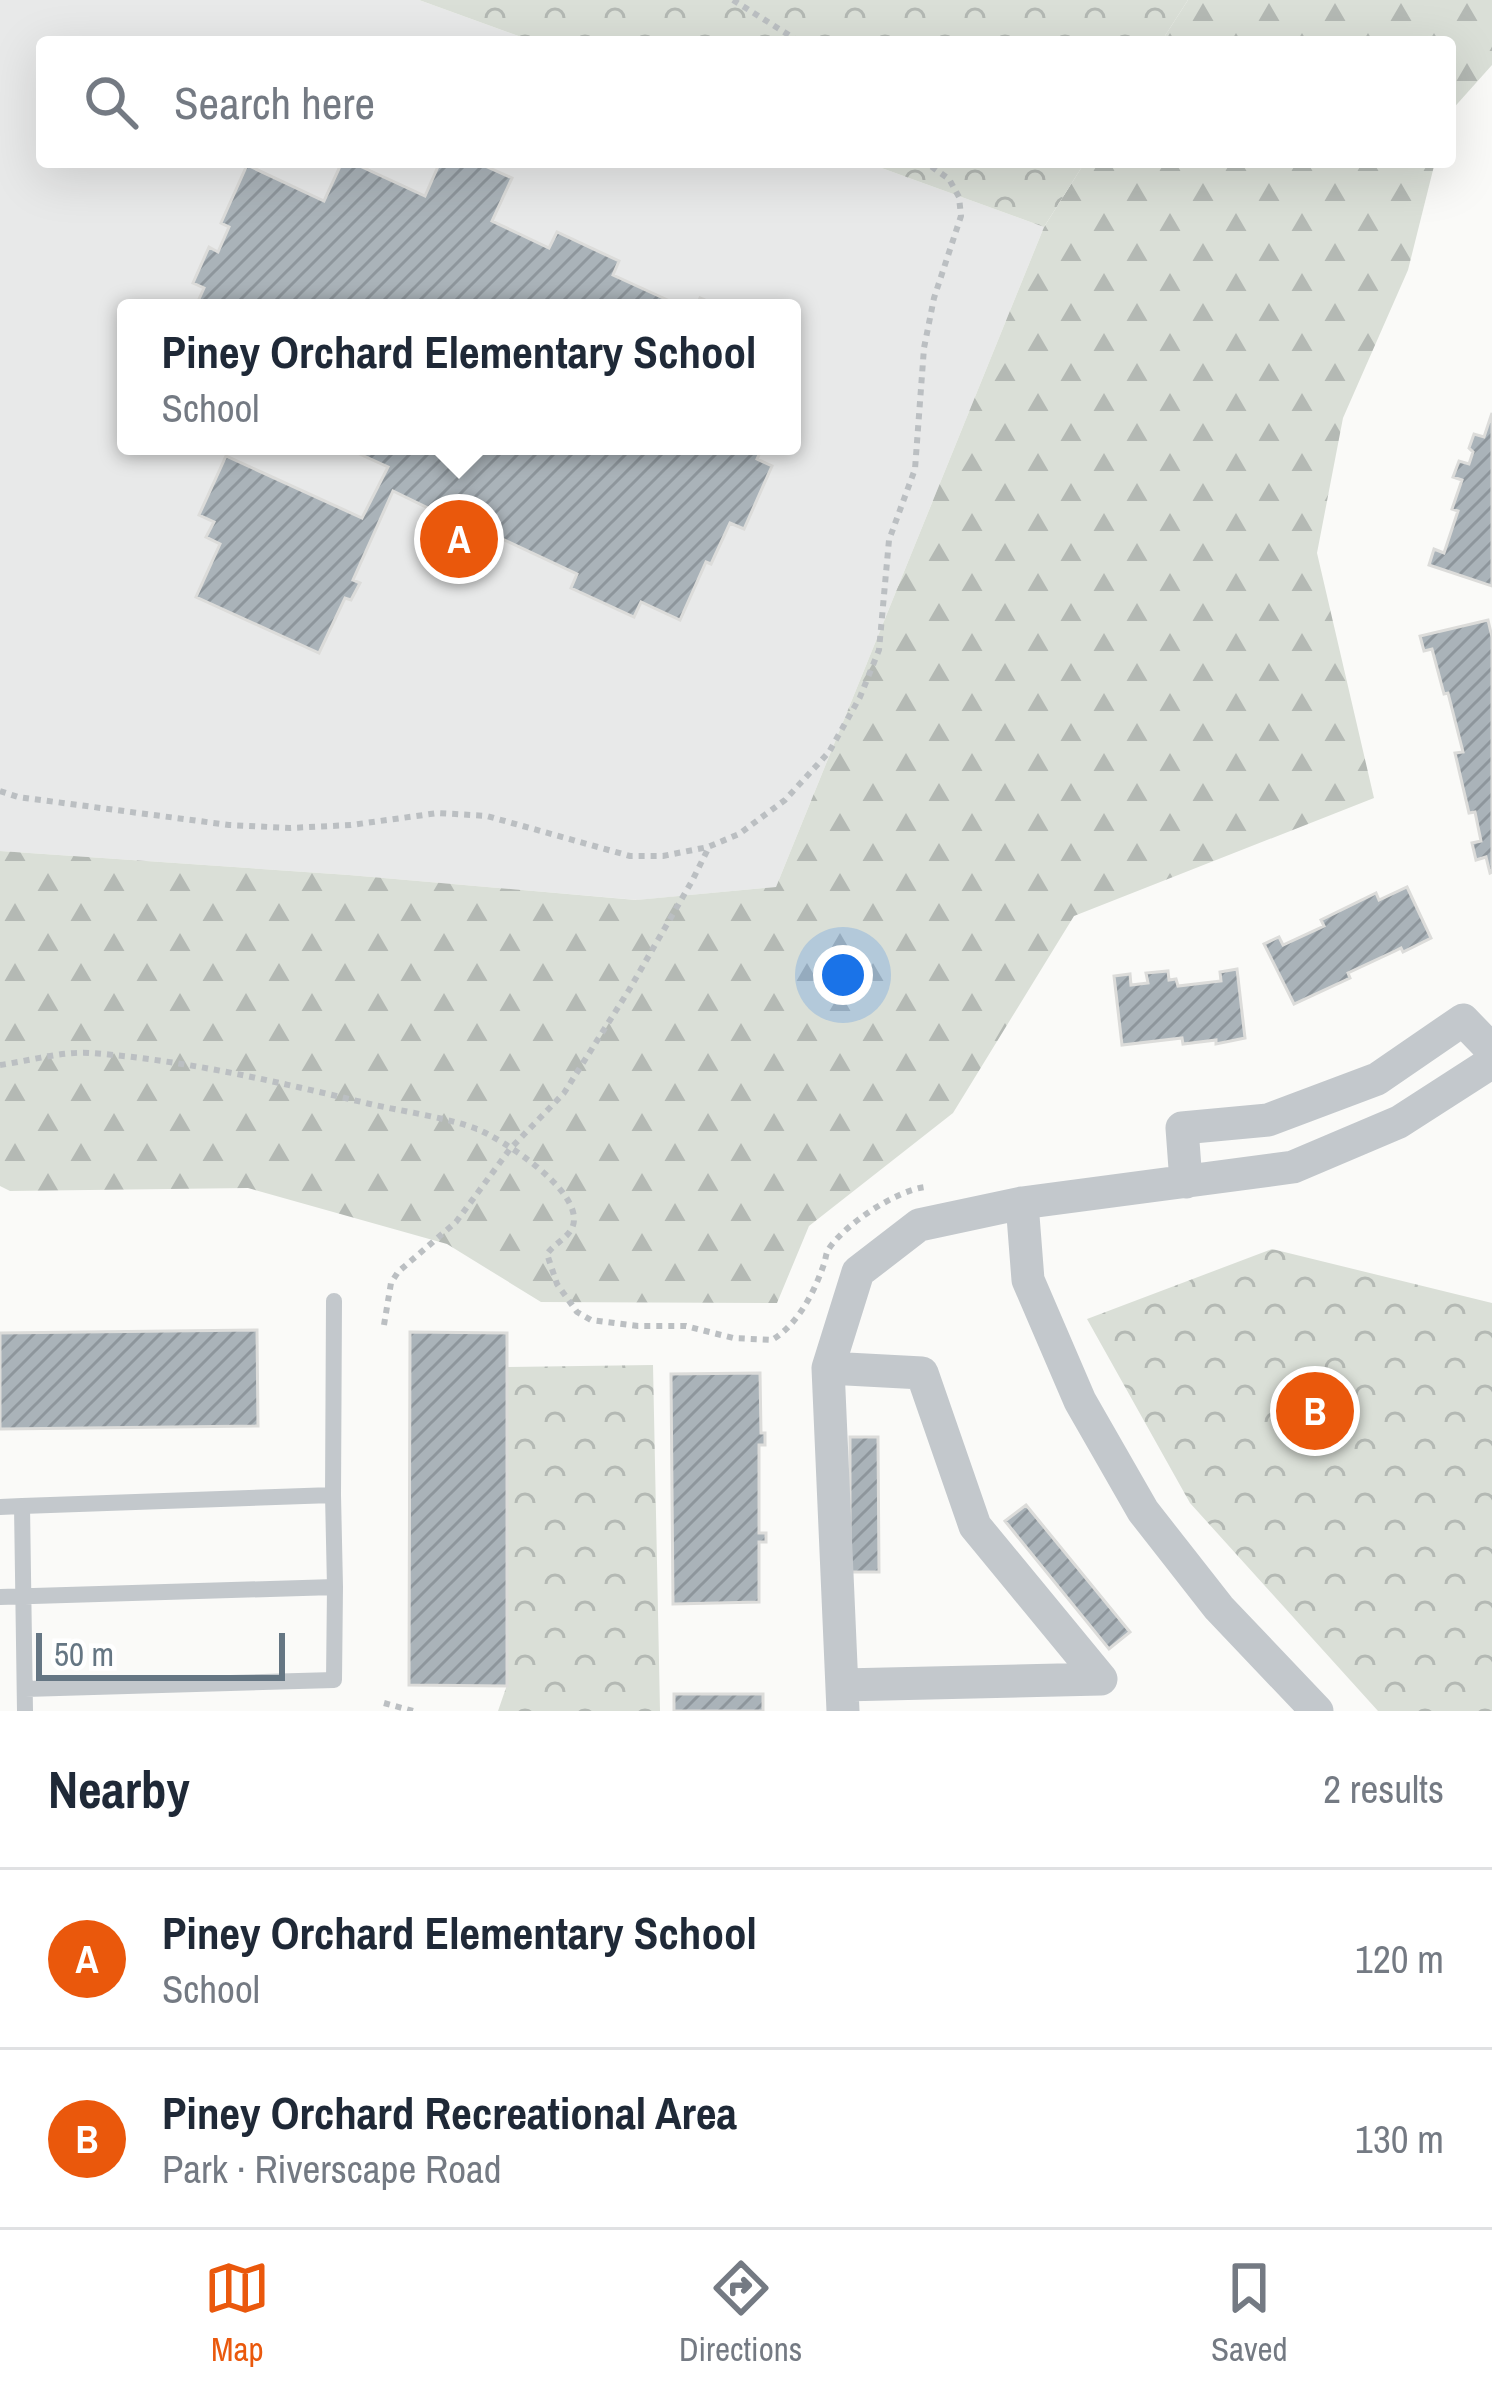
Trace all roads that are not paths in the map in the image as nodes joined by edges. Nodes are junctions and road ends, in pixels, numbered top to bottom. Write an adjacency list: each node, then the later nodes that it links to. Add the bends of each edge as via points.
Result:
1 (1492, 1049): 3 (street, via 1463,1020 1377,1079 1268,1120 1182,1128)
2 (1492, 1062): 3 (street, via 1399,1122 1293,1167)
3 (1186, 1182): 4 (street)
4 (1022, 1203): 6 (street, via 919,1225 858,1271); 16 (street, via 1028,1280 1080,1401 1143,1511 1219,1608)
5 (334, 1301): 7 (lane)
6 (828, 1368): 14 (street); 14 (street, via 922,1373 976,1526 1101,1679)
7 (333, 1495): 8 (lane); 10 (lane)
8 (22, 1506): 9 (lane); 11 (lane)
9 (0, 1507)
10 (335, 1586): 11 (lane); 13 (lane, via 334,1679)
11 (23, 1596): 12 (lane); 13 (lane)
12 (0, 1597)
13 (25, 1689): 15 (lane)
14 (843, 1698)
15 (25, 1711)
16 (1317, 1711)

